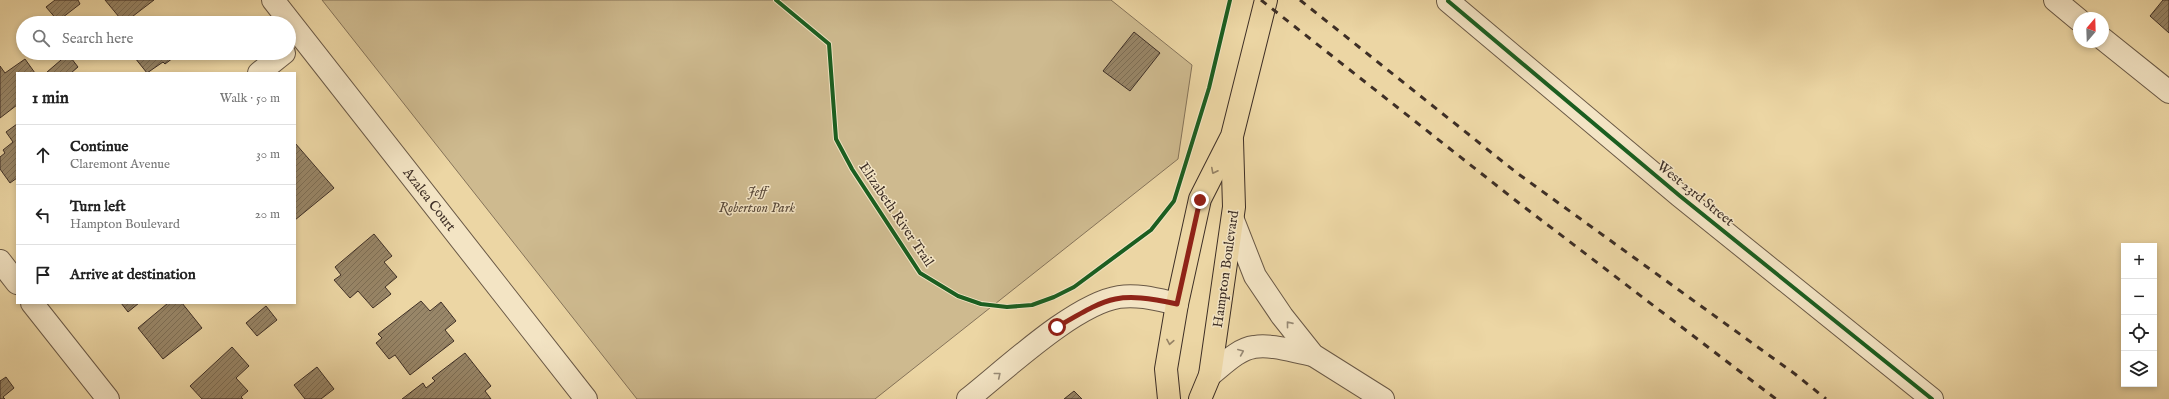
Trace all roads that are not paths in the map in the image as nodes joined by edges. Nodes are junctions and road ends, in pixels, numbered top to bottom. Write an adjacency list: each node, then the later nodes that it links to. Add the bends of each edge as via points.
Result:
1 (273, 0): 6 (street, Azalea Court)
2 (1266, 0): 12 (main road, Hampton Boulevard)
3 (2055, 0): 5 (street)
4 (1448, 1): 24 (street, West 23rd Street, via 1680,196)
5 (2073, 15)
6 (281, 16)
7 (296, 44): 19 (street, Azalea Court)
8 (2109, 45): 11 (street)
9 (275, 60): 10 (street)
10 (260, 72)
11 (2169, 92)
12 (1232, 136): 13 (main road, Hampton Boulevard); 15 (main road, Hampton Boulevard, one-way to 15, via 1200,200)
13 (1233, 220): 16 (street, one-way to 13, via 1255,276); 17 (main road, Hampton Boulevard)
14 (33, 304): 18 (street)
15 (1177, 304): 20 (street, one-way to 15, via 1057,327 1094,306 1119,297 1134,296); 21 (main road, Hampton Boulevard, one-way to 21, via 1166,369)
16 (1313, 355): 17 (street, one-way to 16, via 1235,355 1254,347 1271,347); 23 (street)
17 (1210, 375): 22 (main road, Hampton Boulevard)
18 (108, 399)
19 (586, 399)
20 (968, 399)
21 (1169, 399)
22 (1200, 399)
23 (1383, 399)
24 (1932, 399)

